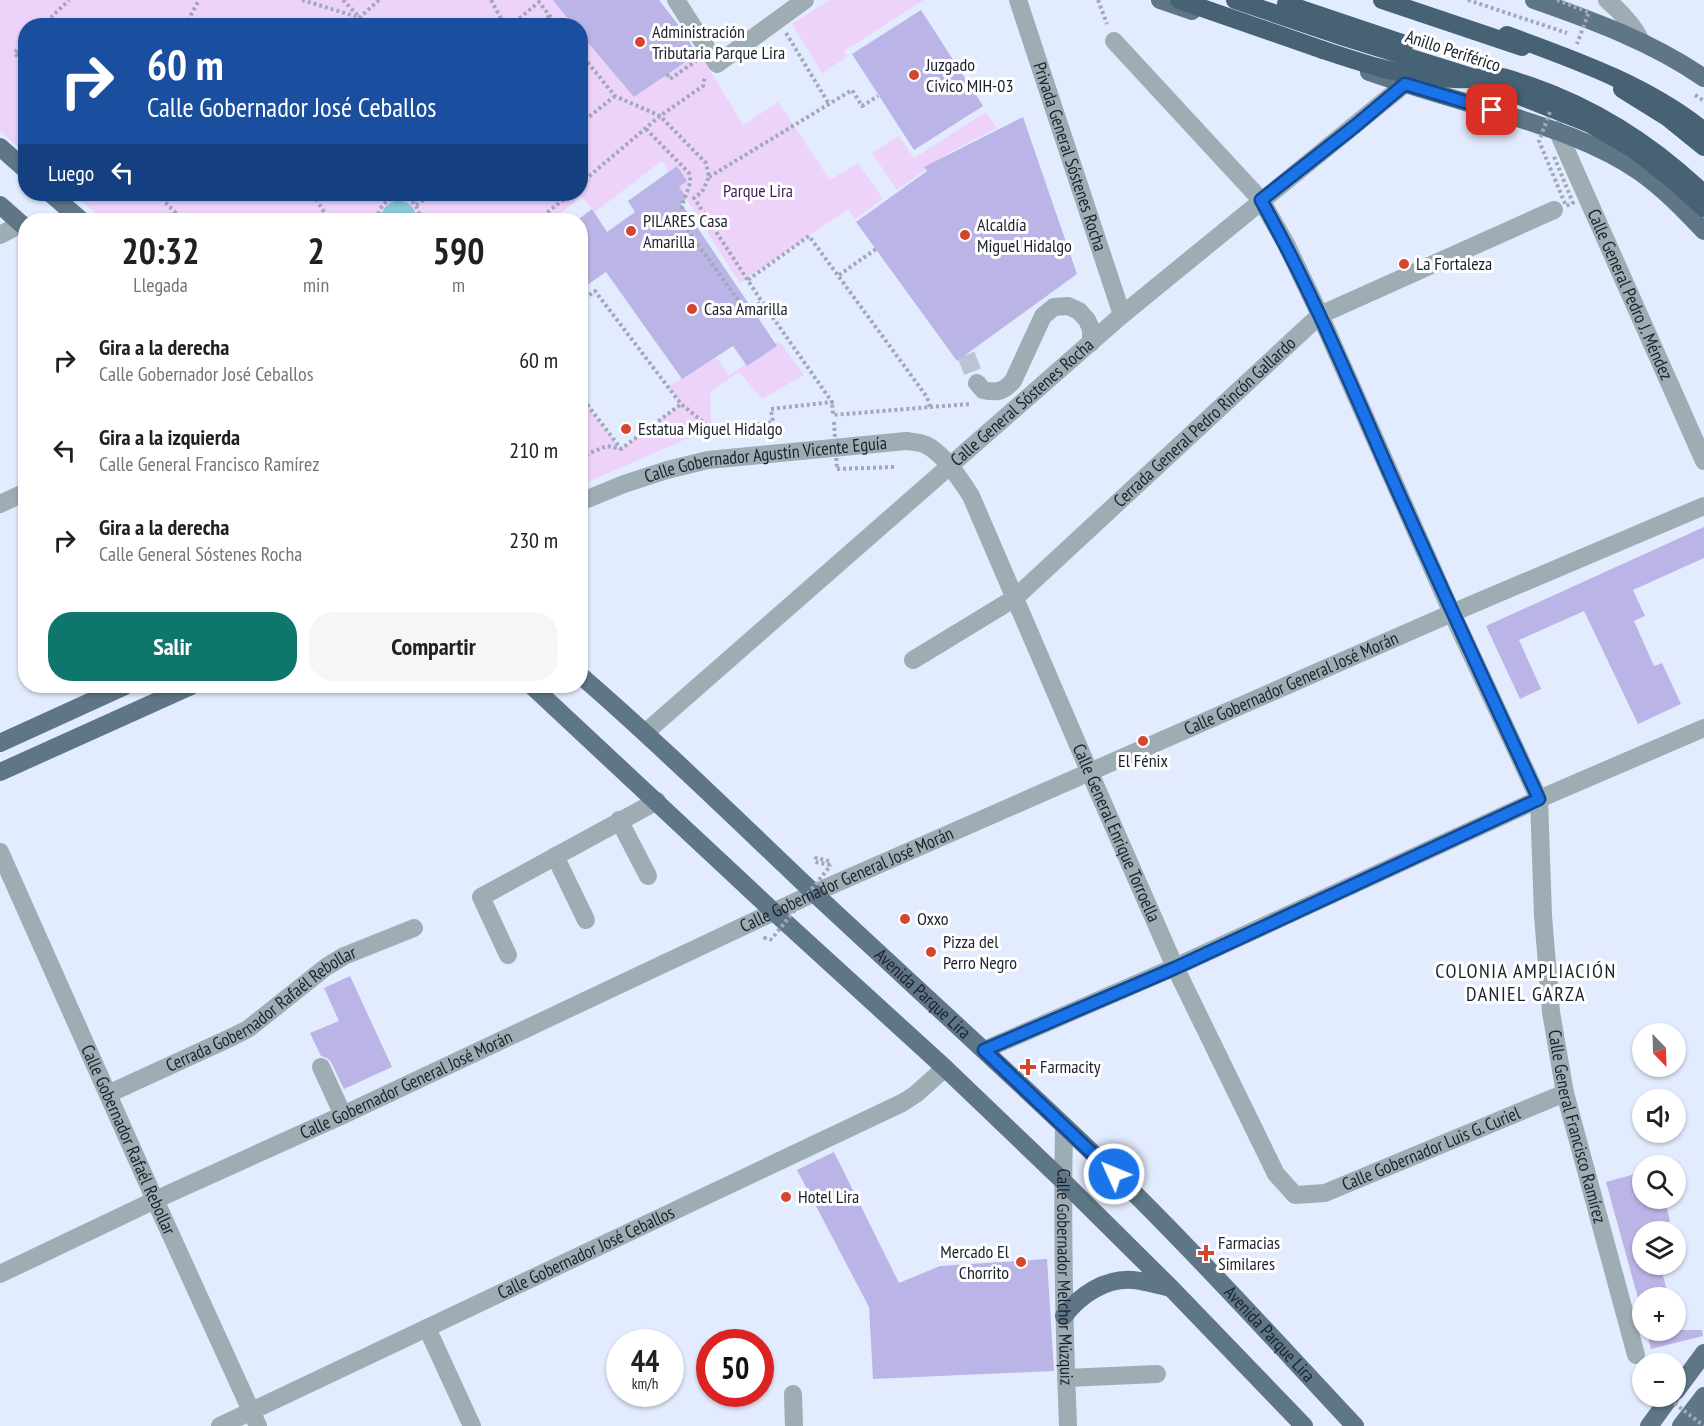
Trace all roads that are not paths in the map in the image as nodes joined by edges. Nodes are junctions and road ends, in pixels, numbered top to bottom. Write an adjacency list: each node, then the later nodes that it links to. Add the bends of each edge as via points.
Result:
1 (676, 0): 2 (street, via 712,57)
2 (805, 0)
3 (1018, 0): 33 (street, Privada General Sóstenes Rocha)
4 (1160, 0): 16 (main road)
5 (1179, 0): 14 (highway, bridge, via 1387,70 1444,79)
6 (1235, 0): 26 (highway, Anillo Periférico, via 1469,76 1590,124 1633,149)
7 (1273, 0): 14 (highway)
8 (1382, 0): 20 (highway, Anillo Periférico, via 1586,72 1667,117)
9 (1404, 0): 18 (highway, bridge, via 1615,77)
10 (1534, 0): 13 (main road)
11 (1607, 0): 13 (street, via 1632,24)
12 (1114, 41): 23 (street, Calle General Francisco Ramírez)
13 (1641, 41): 15 (main road)
14 (1495, 75): 22 (highway, bridge, via 1564,99 1617,126 1665,159)
15 (1704, 78)
16 (1405, 84): 17 (main road); 23 (street, Calle General Sóstenes Rocha)
17 (1557, 130): 31 (main road, via 1639,171); 37 (street, Calle General Pedro J. Méndez)
18 (1704, 131)
19 (0, 147): 21 (main road)
20 (1704, 147)
21 (18, 163)
22 (1704, 194)
23 (1261, 200): 33 (street, Calle General Sóstenes Rocha); 34 (street, Calle General Francisco Ramírez)
24 (59, 201): 28 (main road)
25 (0, 206): 29 (main road)
26 (1704, 208)
27 (1554, 210): 34 (street, Cerrada General Pedro Rincón Gallardo)
28 (73, 213)
29 (18, 222)
30 (18, 228): 32 (street)
31 (1704, 231)
32 (0, 235)
33 (1122, 315): 35 (street, Calle General Sóstenes Rocha)
34 (1320, 315): 43 (street, Cerrada General Pedro Rincón Gallardo); 44 (street, Calle General Francisco Ramírez)
35 (1091, 343): 36 (street, via 1091,329 1079,311 1068,306 1054,307 1043,316 1006,389 983,390); 38 (street, Calle General Sóstenes Rocha)
36 (977, 383)
37 (1704, 461)
38 (949, 466): 40 (street, Calle Gobernador Agustín Vicente Eguía, via 934,450 906,441 708,460 667,470); 43 (street, Calle General Enrique Torroella, via 971,496); 51 (street, Calle General Sóstenes Rocha)
39 (18, 496): 41 (street)
40 (588, 499)
41 (0, 504)
42 (1704, 506): 44 (street, Calle Gobernador General José Morán)
43 (1015, 598): 45 (street, Cerrada General Pedro Rincón Gallardo); 54 (street, Calle General Enrique Torroella)
44 (1452, 613): 54 (street, Calle Gobernador General José Morán); 55 (street, Calle General Francisco Ramírez)
45 (912, 660)
46 (588, 682): 51 (main road, Avenida Parque Lira)
47 (110, 693): 52 (main road)
48 (175, 693): 53 (main road)
49 (540, 693): 56 (main road)
50 (1704, 728): 55 (street)
51 (646, 732): 61 (main road, Avenida Parque Lira)
52 (0, 743)
53 (0, 772)
54 (1090, 773): 61 (street, Calle Gobernador General José Morán); 66 (street, Calle General Enrique Torroella)
55 (1539, 799): 66 (street); 70 (street, Calle General Francisco Ramírez, via 1551,1012)
56 (657, 801): 57 (street); 62 (main road)
57 (619, 820): 59 (street); 60 (street)
58 (0, 852): 71 (street, Calle Gobernador Rafaél Rebollar)
59 (555, 856): 63 (street); 65 (street, via 482,897)
60 (648, 876)
61 (814, 893): 62 (street, Calle Gobernador General José Morán); 67 (main road, Avenida Parque Lira)
62 (774, 912): 69 (main road); 72 (street, Calle Gobernador General José Morán)
63 (586, 920)
64 (414, 928): 71 (street, Cerrada Gobernador Rafaél Rebollar, via 344,956 248,1029)
65 (508, 955)
66 (1175, 968): 67 (street); 75 (street, Calle General Enrique Torroella, via 1276,1174)
67 (984, 1050): 73 (main road, Avenida Parque Lira)
68 (321, 1067): 72 (street)
69 (945, 1068): 74 (main road); 80 (street, Calle Gobernador José Ceballos, via 902,1103)
70 (1564, 1093): 75 (street, Calle Gobernador Luis G. Curiel, via 1325,1193); 81 (street, Calle General Francisco Ramírez)
71 (108, 1094): 76 (street, Calle Gobernador Rafaél Rebollar)
72 (343, 1115): 76 (street, Calle Gobernador General José Morán)
73 (1064, 1127): 74 (street, Calle Gobernador Melchor Múzquiz); 96 (main road, Avenida Parque Lira, via 1198,1258)
74 (1063, 1181): 78 (main road); 79 (street, Calle Gobernador Melchor Múzquiz)
75 (1295, 1195)
76 (154, 1200): 77 (street, Calle Gobernador General José Morán); 89 (street, Calle Gobernador Rafaél Rebollar)
77 (0, 1274)
78 (1171, 1288): 79 (main road, via 1132,1280 1111,1282 1088,1292); 95 (main road)
79 (1064, 1316): 85 (street, Calle Gobernador Melchor Múzquiz)
80 (427, 1328): 89 (street, Calle Gobernador José Ceballos); 92 (street)
81 (1636, 1353)
82 (1704, 1353): 84 (main road)
83 (1157, 1374): 85 (street)
84 (1686, 1377)
85 (1066, 1378): 94 (street, Calle Gobernador Melchor Múzquiz)
86 (793, 1394): 93 (street)
87 (1704, 1396): 98 (main road)
88 (1663, 1407): 97 (main road)
89 (255, 1418): 91 (street, Calle Gobernador José Ceballos)
90 (1704, 1420): 99 (main road)
91 (220, 1426)
92 (472, 1426)
93 (795, 1426)
94 (1068, 1426)
95 (1304, 1426)
96 (1355, 1426)
97 (1649, 1426)
98 (1681, 1426)
99 (1702, 1426)

